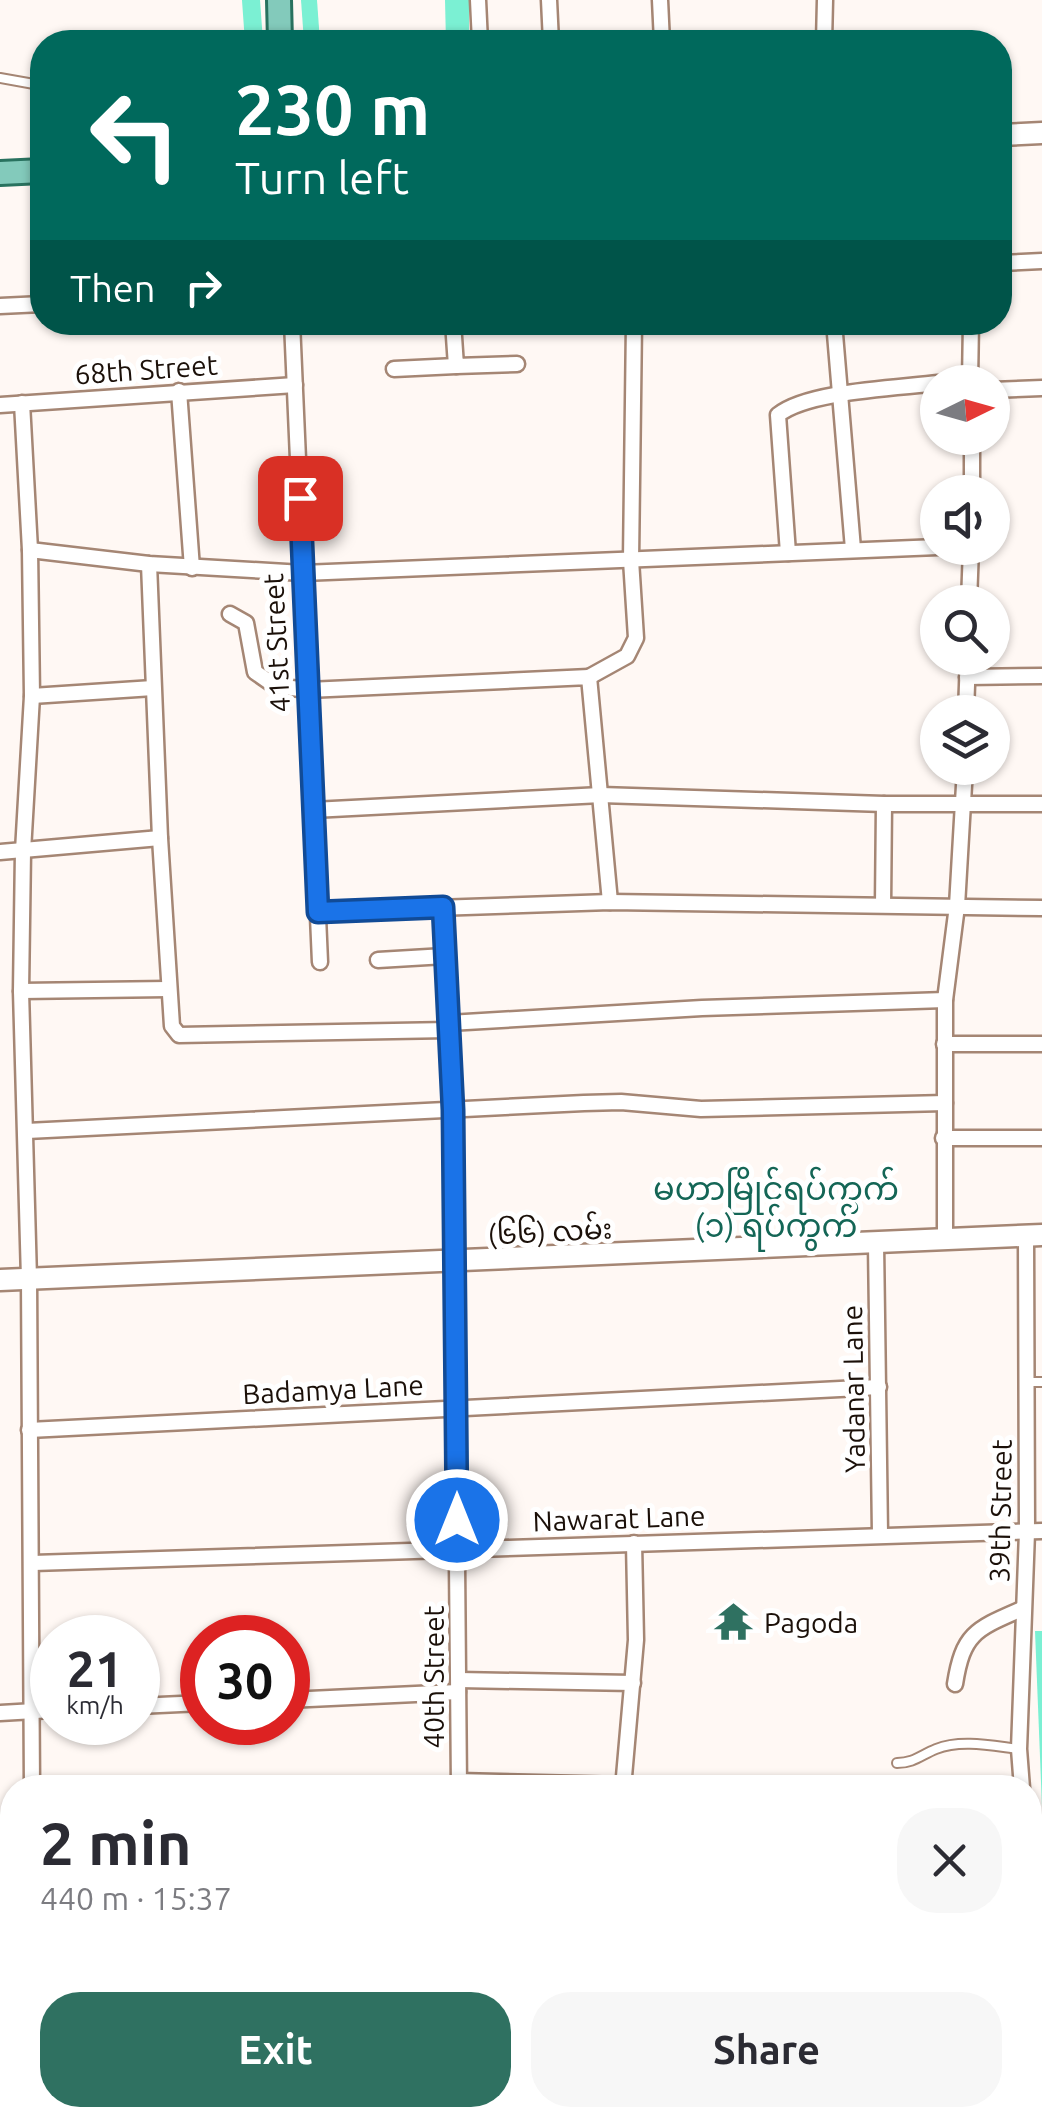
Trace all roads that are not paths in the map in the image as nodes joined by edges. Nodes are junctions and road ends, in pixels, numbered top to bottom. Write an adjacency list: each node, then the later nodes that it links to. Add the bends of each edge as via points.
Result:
1 (279, 0): 6 (main road)
2 (478, 0): 7 (street)
3 (549, 0): 8 (street)
4 (660, 0): 9 (street)
5 (825, 0): 10 (street)
6 (280, 30)
7 (479, 30)
8 (550, 30)
9 (661, 30)
10 (824, 30)
11 (0, 78): 12 (lane)
12 (30, 83)
13 (1042, 133): 14 (street)
14 (1012, 134)
15 (30, 172): 16 (main road)
16 (0, 174)
17 (1042, 261): 18 (street)
18 (1012, 262)
19 (30, 305): 20 (street)
20 (0, 306)
21 (293, 335): 30 (street, 41st Street)
22 (454, 335): 28 (street)
23 (634, 335): 42 (street)
24 (835, 335): 35 (street)
25 (970, 335): 27 (street)
26 (518, 364): 28 (street)
27 (969, 365)
28 (456, 366): 29 (street)
29 (394, 369)
30 (295, 385): 34 (street, 68th Street); 45 (street, 41st Street)
31 (920, 385): 35 (street)
32 (1042, 388): 33 (street)
33 (1010, 389)
34 (179, 391): 36 (street, 68th Street); 44 (street)
35 (842, 394): 40 (street); 41 (street, via 778,415)
36 (22, 404): 37 (street, 68th Street); 39 (street)
37 (0, 405)
38 (920, 547): 40 (street)
39 (30, 550): 43 (street); 53 (street)
40 (853, 550): 41 (street)
41 (788, 553): 42 (street)
42 (631, 560): 45 (street); 49 (street, via 636,638 627,656)
43 (149, 564): 44 (street); 50 (street)
44 (192, 568): 45 (street)
45 (303, 573): 51 (street, 41st Street)
46 (230, 614): 51 (street, via 246,623 255,672 276,686)
47 (967, 676): 48 (street); 52 (street)
48 (1042, 676)
49 (589, 678): 51 (street); 55 (street)
50 (153, 688): 53 (street); 60 (street)
51 (308, 690): 59 (street, 41st Street)
52 (966, 695)
53 (32, 696): 61 (street)
54 (965, 785): 58 (street)
55 (601, 795): 56 (street); 59 (street); 63 (street)
56 (884, 804): 58 (street); 64 (street)
57 (1042, 804): 58 (street)
58 (964, 806): 65 (street)
59 (313, 810): 68 (street, 41st Street)
60 (160, 838): 61 (street); 72 (street)
61 (24, 851): 62 (street); 73 (street)
62 (0, 852)
63 (610, 902): 64 (street); 66 (street)
64 (883, 906): 65 (street)
65 (957, 906): 67 (street); 74 (street)
66 (443, 907): 68 (street); 69 (street, 40th Street)
67 (1042, 908)
68 (318, 912): 71 (street, 41st Street)
69 (445, 956): 70 (street); 75 (street, 40th Street)
70 (378, 960)
71 (320, 962)
72 (168, 989): 73 (street); 75 (street, via 172,1026 180,1035)
73 (21, 991): 80 (street)
74 (946, 1000): 75 (street); 76 (street)
75 (449, 1026): 79 (street, 40th Street)
76 (944, 1044): 77 (street); 78 (street)
77 (1042, 1044)
78 (945, 1104): 79 (street, via 701,1108 621,1102); 81 (street)
79 (453, 1110): 80 (street); 86 (street, 40th Street)
80 (26, 1130): 87 (street)
81 (943, 1138): 82 (street); 84 (street)
82 (1042, 1138)
83 (1034, 1236): 84 (street, (၆၆) လမ်း); 89 (street, 39th Street)
84 (944, 1241): 85 (street, (၆၆) လမ်း)
85 (876, 1244): 86 (street, (၆၆) လမ်း); 90 (street, Yadanar Lane)
86 (455, 1262): 87 (street, (၆၆) လမ်း); 91 (street, 40th Street)
87 (30, 1279): 88 (street, (၆၆) လမ်း); 92 (street)
88 (0, 1280)
89 (1034, 1382): 93 (street, 39th Street)
90 (880, 1387): 91 (street, Badamya Lane); 94 (street, Yadanar Lane)
91 (457, 1408): 92 (street, Badamya Lane); 96 (street, 40th Street)
92 (29, 1430): 97 (street)
93 (1035, 1531): 94 (street, Nawarat Lane); 98 (street, 39th Street)
94 (880, 1534): 95 (street, Nawarat Lane)
95 (634, 1542): 96 (street, Nawarat Lane); 100 (street)
96 (457, 1548): 97 (street, Nawarat Lane); 102 (street, 40th Street)
97 (33, 1563): 99 (street)
98 (1022, 1609): 101 (street, via 968,1640); 107 (street, 39th Street)
99 (33, 1615)
100 (633, 1683): 102 (street); 111 (street)
101 (955, 1684)
102 (458, 1686): 103 (street); 110 (street, 40th Street)
103 (310, 1698)
104 (30, 1711): 105 (street)
105 (0, 1713)
106 (32, 1745): 109 (street)
107 (1019, 1750): 108 (lane, via 956,1745); 112 (street, 39th Street)
108 (897, 1763)
109 (32, 1775)
110 (459, 1775)
111 (624, 1775)
112 (1021, 1775)

